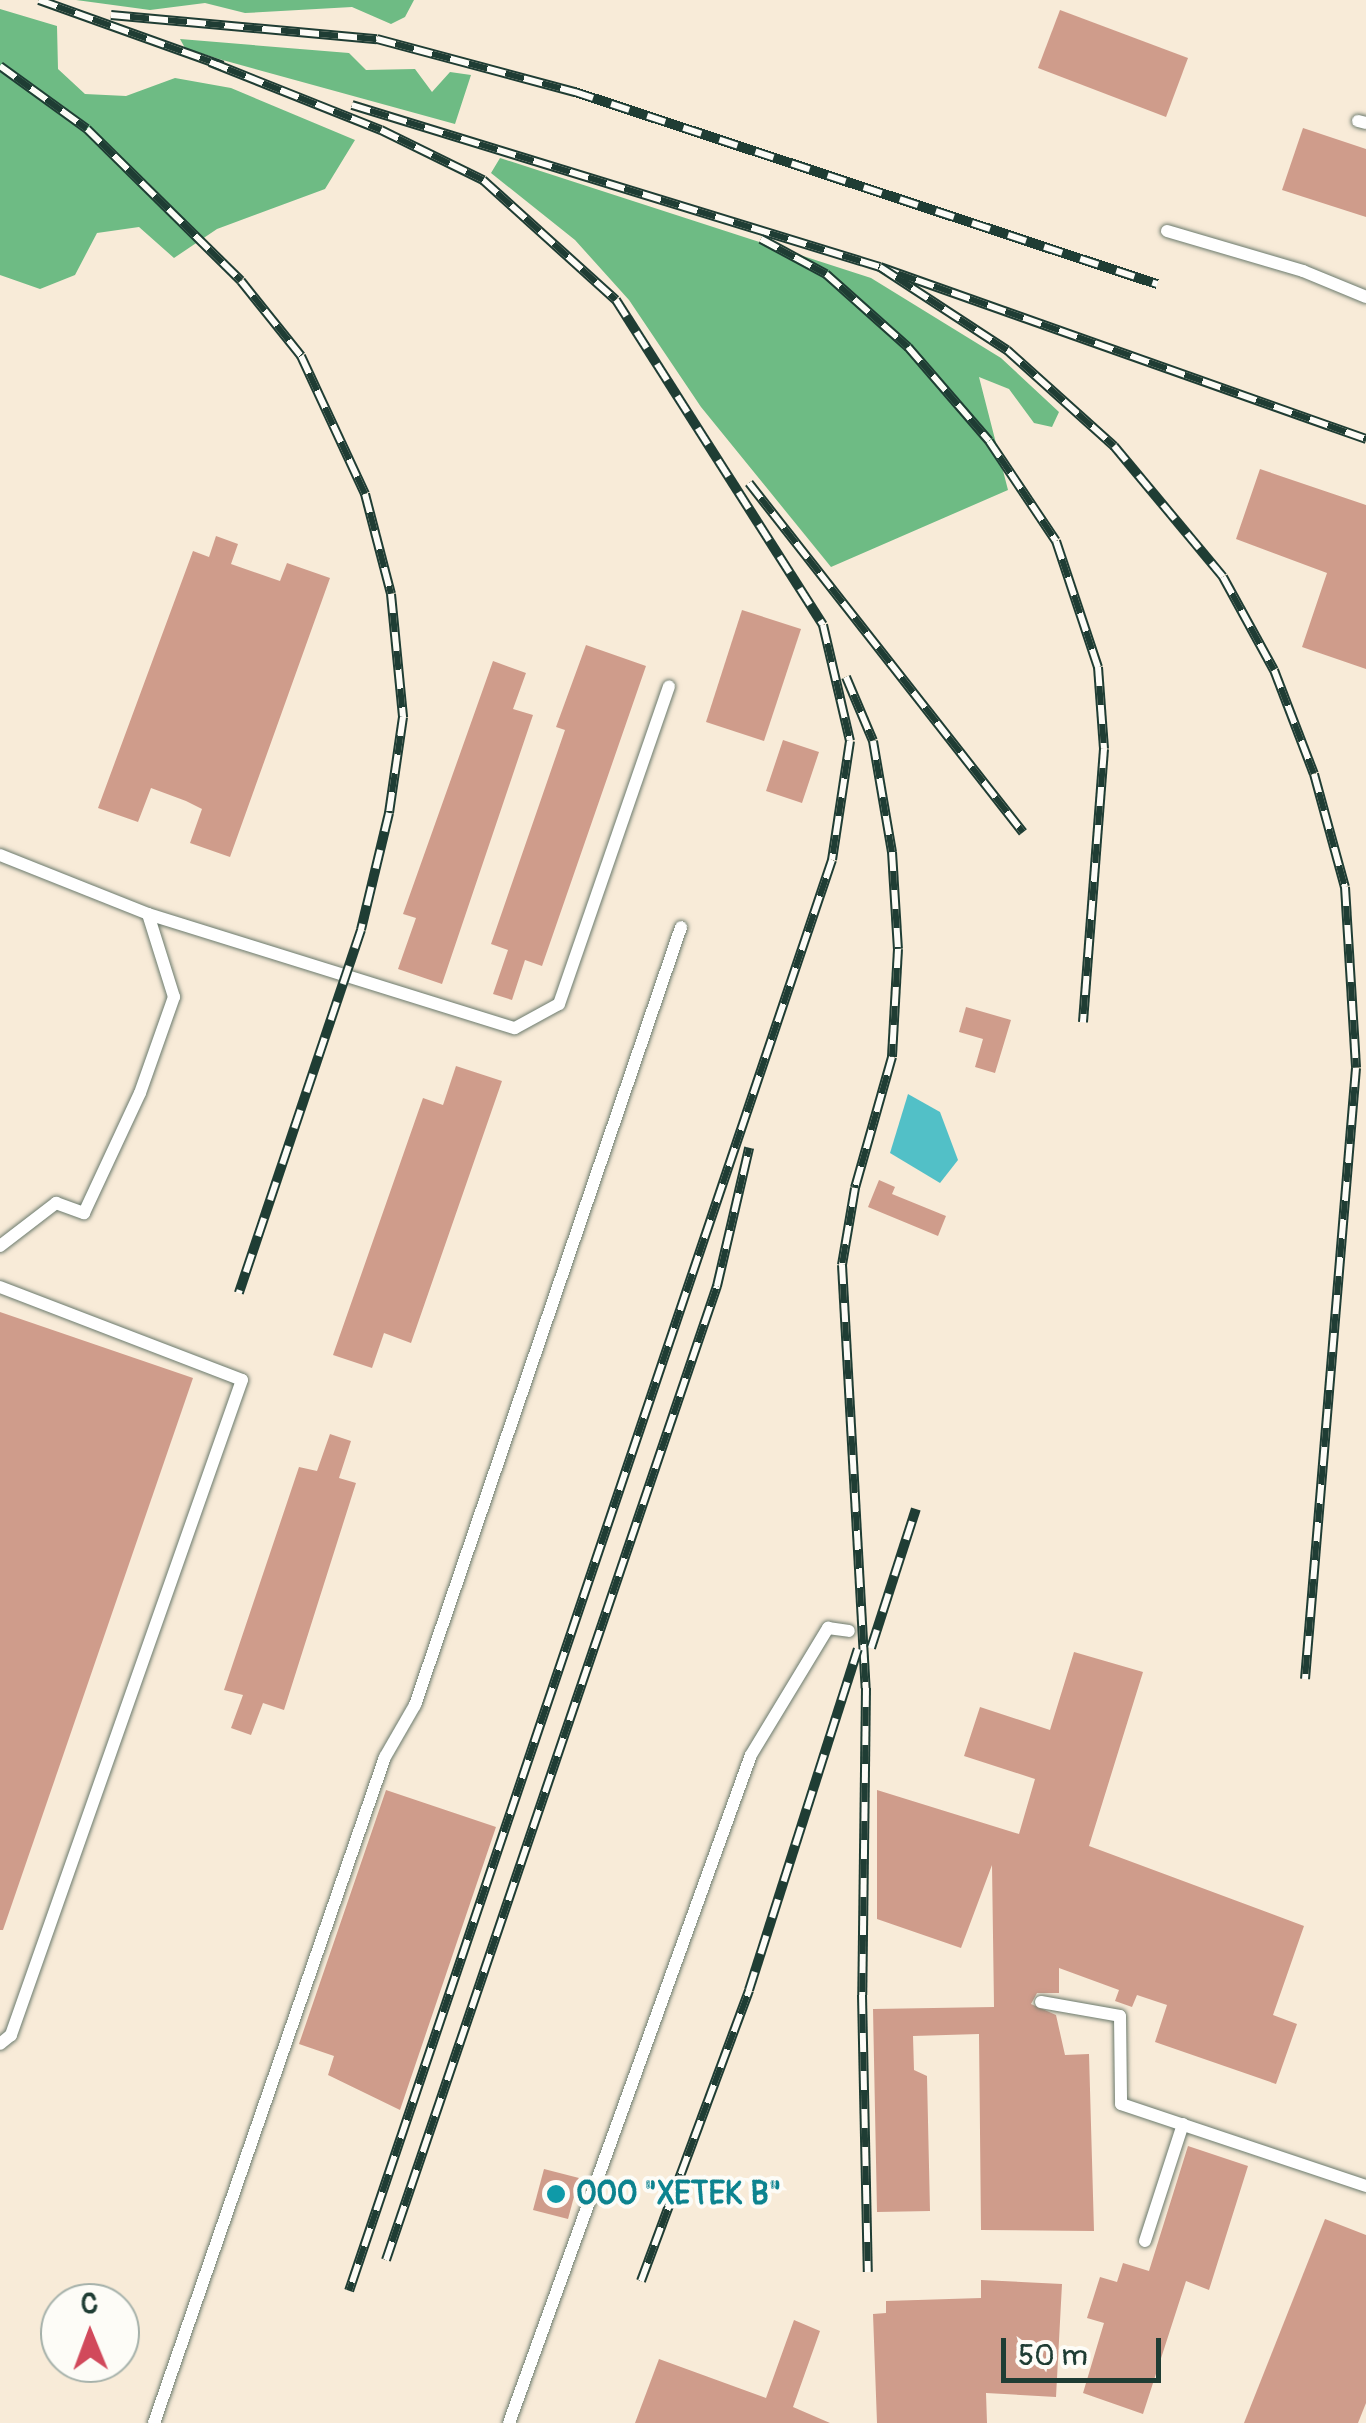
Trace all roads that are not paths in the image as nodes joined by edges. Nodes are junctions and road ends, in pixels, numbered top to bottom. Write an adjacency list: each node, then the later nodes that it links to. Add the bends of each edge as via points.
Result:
1 (1167, 231): 2 (lane)
2 (1366, 297)
3 (669, 686): 5 (lane, via 559,1004 514,1028)
4 (1, 859): 5 (lane)
5 (148, 914): 7 (lane, via 174,997 140,1093 84,1212 56,1203)
6 (680, 927): 15 (lane, via 414,1705 385,1757)
7 (0, 1246)
8 (0, 1287): 11 (lane, via 242,1380 12,2034)
9 (849, 1631): 16 (lane, via 828,1628 751,1755)
10 (1041, 2002): 12 (lane, via 1120,2016 1121,2104)
11 (0, 2044)
12 (1183, 2124): 13 (lane); 14 (lane)
13 (1366, 2186)
14 (1145, 2241)
15 (154, 2423)
16 (509, 2423)

